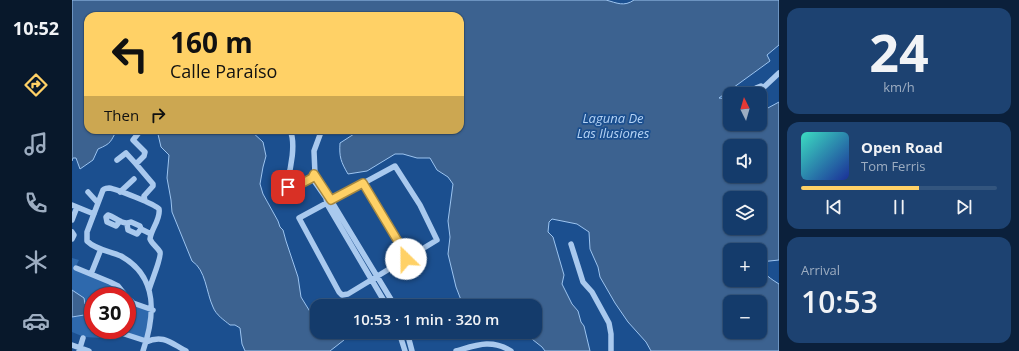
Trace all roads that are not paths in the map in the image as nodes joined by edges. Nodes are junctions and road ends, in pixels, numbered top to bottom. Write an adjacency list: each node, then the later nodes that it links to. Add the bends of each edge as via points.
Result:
1 (779, 74): 2 (street)
2 (764, 87)
3 (137, 134): 7 (street, via 133,138 134,141 145,154)
4 (292, 134): 8 (street, via 287,184 289,188)
5 (322, 134): 8 (street, via 314,151)
6 (117, 160): 7 (street, via 126,153)
7 (136, 164): 13 (street, via 153,184 144,196)
8 (313, 176): 14 (street)
9 (134, 179): 12 (street)
10 (363, 183): 14 (street); 25 (street); 25 (street, via 395,166 420,205 437,240)
11 (88, 192): 15 (street)
12 (120, 192): 13 (street); 15 (street, via 105,189)
13 (145, 201): 21 (street, via 156,206 159,214)
14 (329, 201): 28 (street); 29 (street); 29 (street, via 299,218 339,292 345,295)
15 (98, 203): 17 (street)
16 (74, 206): 17 (street); 19 (street)
17 (94, 214): 24 (street, via 87,232 87,241)
18 (106, 217): 21 (street, via 108,215 117,218 123,223 131,222)
19 (72, 220)
20 (72, 232): 22 (street)
21 (151, 234): 31 (street, via 151,242 161,256)
22 (72, 239)
23 (570, 244): 50 (street, via 583,282 592,292 609,323)
24 (101, 249): 27 (street); 31 (street, via 131,262 140,272)
25 (408, 258): 28 (street)
26 (76, 268): 27 (street)
27 (91, 274): 30 (street)
28 (378, 276): 29 (street); 33 (street)
29 (372, 280): 32 (street)
30 (119, 287)
31 (149, 290): 35 (street)
32 (383, 299)
33 (391, 299)
34 (136, 304): 35 (street)
35 (153, 310): 40 (street)
36 (83, 338): 42 (street)
37 (136, 338): 40 (street)
38 (402, 339): 46 (street)
39 (409, 339): 47 (street)
40 (146, 341): 44 (street); 45 (street, via 162,338)
41 (72, 345): 42 (street)
42 (80, 350): 43 (street)
43 (89, 351)
44 (143, 351)
45 (186, 351)
46 (405, 351)
47 (412, 351)
48 (456, 351): 49 (street, via 488,344)
49 (511, 351)
50 (611, 351)

